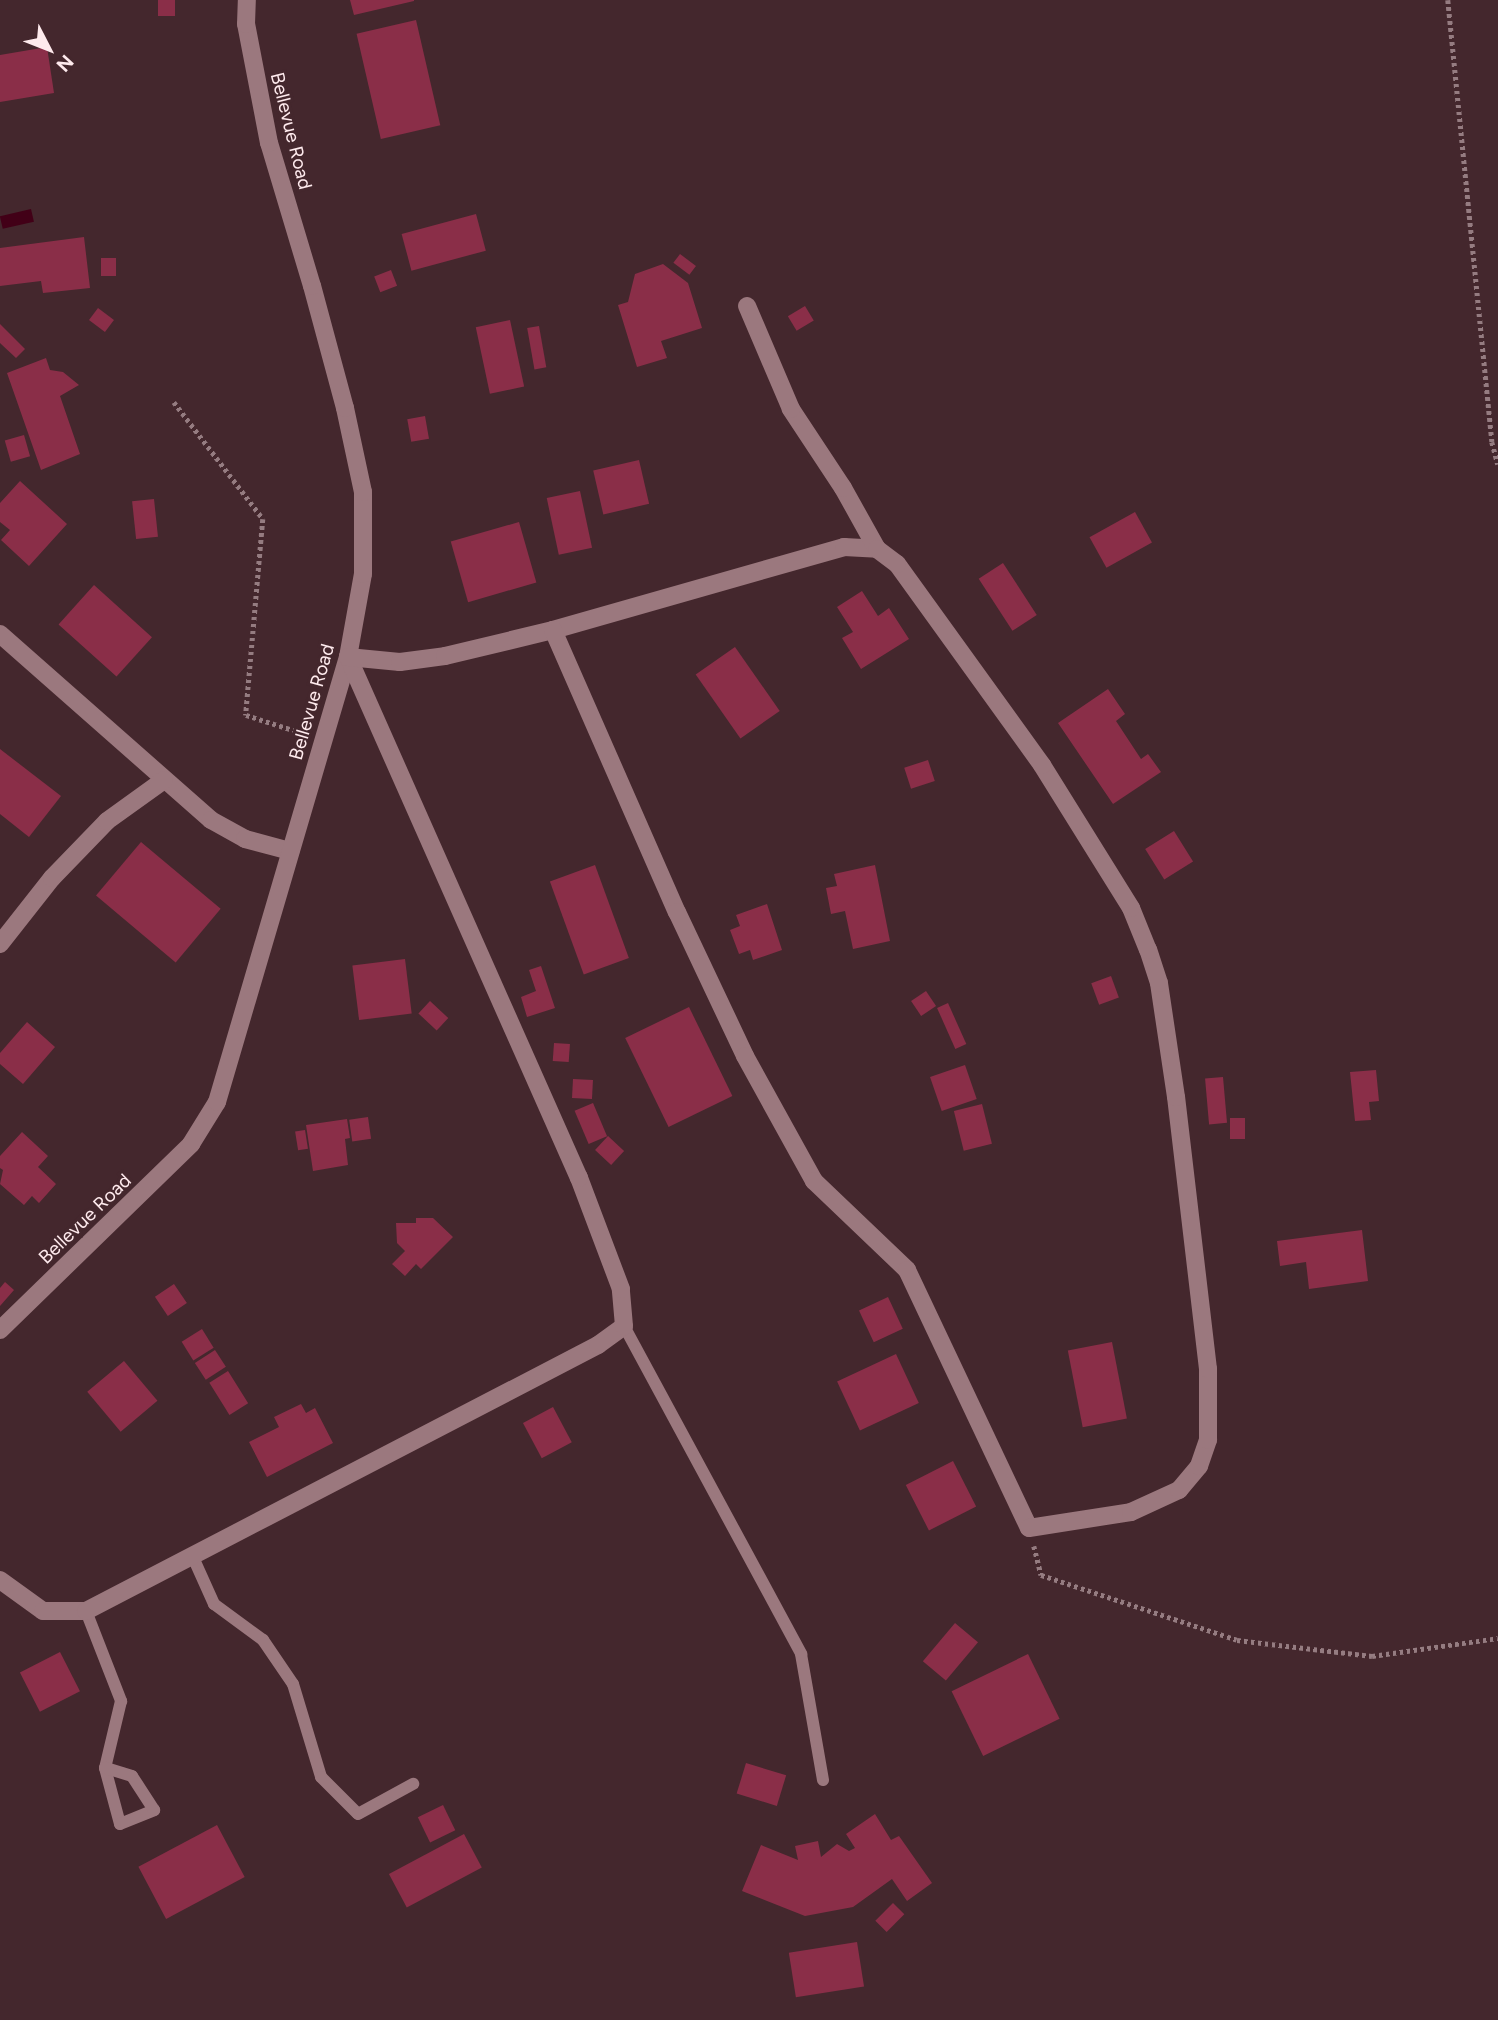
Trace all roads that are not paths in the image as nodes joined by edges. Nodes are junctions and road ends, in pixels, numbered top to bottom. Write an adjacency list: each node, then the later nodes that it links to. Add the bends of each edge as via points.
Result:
1 (247, 0): 6 (street, Bellevue Road, via 246,24 269,143 316,300 363,492 363,573)
2 (747, 306): 3 (street, via 791,409)
3 (877, 549): 4 (street, via 844,547); 4 (street, via 897,564 1042,765 1131,908 1158,983 1208,1369 1208,1440 1199,1466 1179,1490 1131,1512 1029,1528 907,1270 814,1181 745,1056)
4 (553, 630): 6 (street, via 400,662)
5 (0, 634): 7 (street)
6 (348, 657): 8 (street, Bellevue Road); 10 (street, via 579,1178 621,1289)
7 (164, 780): 8 (street, via 211,820 245,839); 9 (street, via 107,821 52,878)
8 (290, 851): 11 (street, Bellevue Road, via 217,1102 191,1144)
9 (0, 944)
10 (624, 1326): 12 (street, via 598,1345); 16 (lane, via 801,1654)
11 (0, 1330)
12 (192, 1555): 14 (street); 17 (lane, via 214,1604 263,1640 293,1684 321,1777 358,1814)
13 (0, 1580): 14 (street, via 43,1611)
14 (86, 1611): 15 (lane, via 121,1701)
15 (105, 1768): 15 (lane, via 120,1824 154,1810 132,1776)
16 (823, 1780)
17 (413, 1784)

